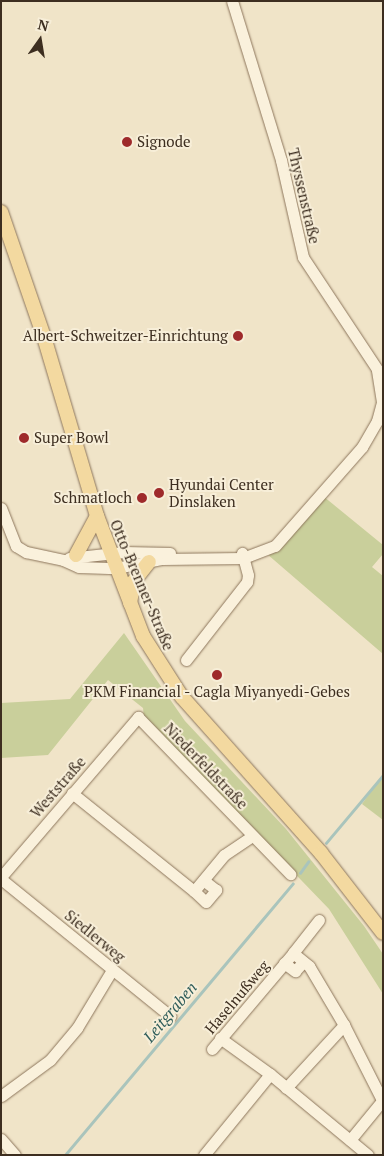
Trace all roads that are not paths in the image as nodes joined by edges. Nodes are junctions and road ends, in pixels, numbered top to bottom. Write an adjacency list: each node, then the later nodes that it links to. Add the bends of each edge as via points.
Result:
1 (232, 1): 7 (street, Thyssenstraße, via 280,160 303,257 377,368 381,385 381,411 371,436 290,531)
2 (1, 212): 4 (main road, Otto-Brenner-Straße, via 44,337)
3 (1, 508): 8 (street, Thyssenstraße, via 16,546 30,554)
4 (96, 516): 5 (main road, Otto-Brenner-Straße); 6 (main road)
5 (109, 554): 6 (street, Thyssenstraße); 7 (street, Thyssenstraße); 10 (main road, Otto-Brenner-Straße)
6 (76, 555): 8 (street, Thyssenstraße)
7 (242, 556): 9 (street, Thyssenstraße); 12 (street, via 247,582)
8 (63, 560): 10 (street, Thyssenstraße, via 79,567)
9 (149, 562): 10 (street, Thyssenstraße); 11 (main road, via 134,581)
10 (116, 568): 11 (main road, Otto-Brenner-Straße)
11 (130, 604): 21 (main road, Otto-Brenner-Straße, via 159,666 182,698 321,853)
12 (186, 660)
13 (138, 717): 14 (street, Weststraße); 15 (street, Niederfeldstraße)
14 (72, 793): 17 (street, Weststraße); 19 (street)
15 (252, 836): 16 (street, Niederfeldstraße); 18 (street, via 224,855)
16 (290, 874)
17 (1, 878): 25 (street, Siedlerweg)
18 (203, 880): 19 (street); 19 (street, via 216,890 206,902)
19 (194, 891)
20 (319, 920): 22 (street, Haselnußweg)
21 (383, 933)
22 (293, 953): 23 (street); 24 (street, Haselnußweg)
23 (303, 962): 24 (street, Haselnußweg, via 295,971); 27 (street)
24 (284, 963): 28 (street, Haselnußweg)
25 (112, 970): 26 (street, Siedlerweg); 32 (street, via 77,1028 50,1060)
26 (170, 1016)
27 (344, 1025): 31 (street); 33 (street)
28 (220, 1038): 29 (street, Haselnußweg); 30 (street)
29 (212, 1049)
30 (270, 1074): 31 (street); 37 (street)
31 (286, 1088): 35 (street)
32 (1, 1096)
33 (382, 1102): 35 (street)
34 (1, 1139): 36 (street)
35 (350, 1140): 38 (street)
36 (15, 1155)
37 (204, 1155)
38 (368, 1155)

